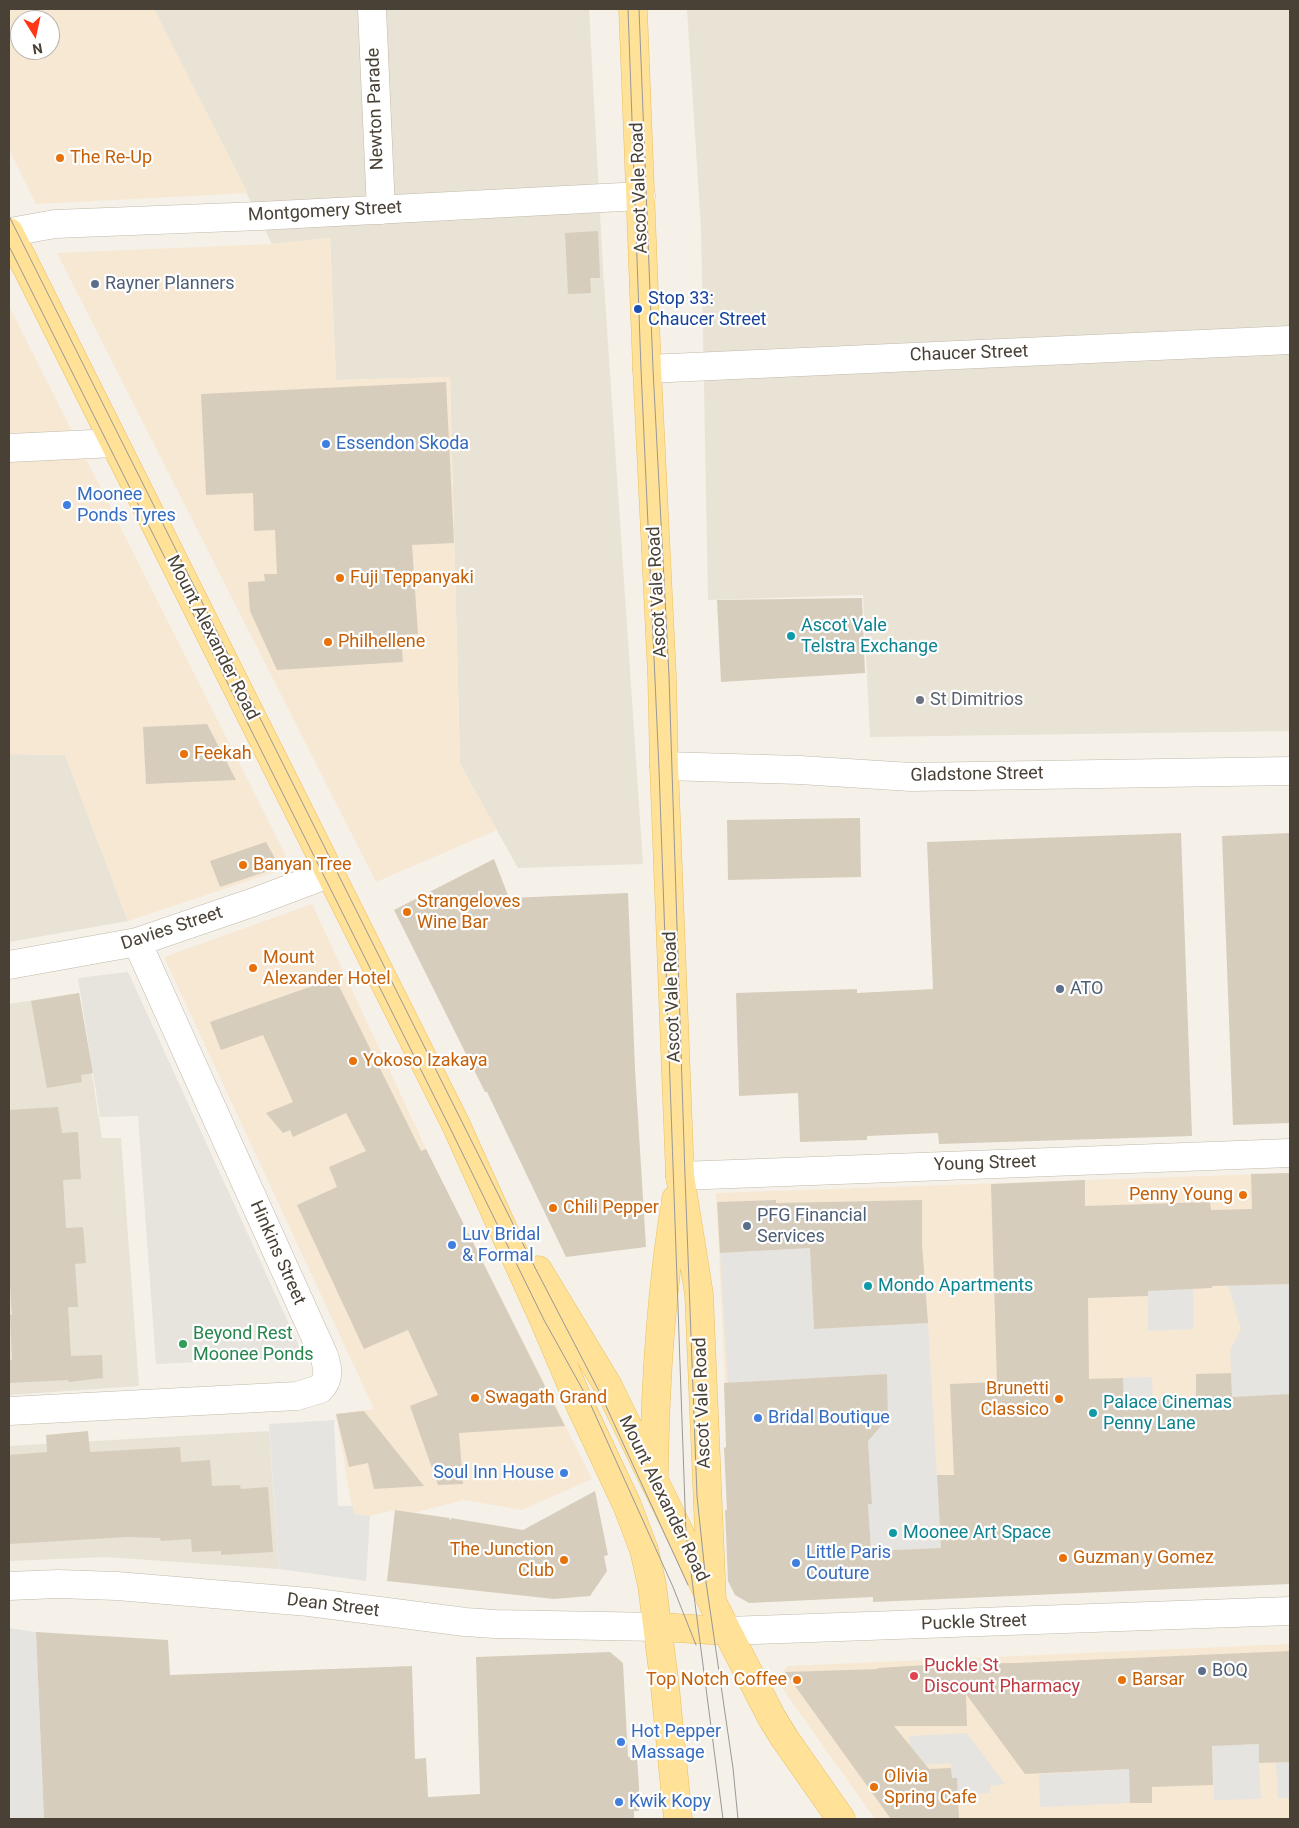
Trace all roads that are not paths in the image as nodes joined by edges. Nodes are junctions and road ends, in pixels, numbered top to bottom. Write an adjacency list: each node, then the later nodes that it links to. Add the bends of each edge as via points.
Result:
1 (372, 9): 4 (street, Newton Parade)
2 (633, 9): 3 (main road, Ascot Vale Road)
3 (641, 196): 4 (street, Montgomery Street); 7 (main road, Ascot Vale Road)
4 (381, 210): 5 (street, Montgomery Street, via 54,224)
5 (9, 233): 8 (main road, Mount Alexander Road)
6 (1290, 340): 7 (street, Chaucer Street)
7 (648, 369): 10 (main road, Ascot Vale Road)
8 (114, 443): 9 (street); 12 (main road, Mount Alexander Road)
9 (9, 448)
10 (664, 766): 11 (street, Gladstone Street, via 911,777); 17 (main road, Ascot Vale Road)
11 (1290, 771)
12 (331, 873): 13 (street, Davies Street); 15 (main road, Mount Alexander Road)
13 (136, 942): 14 (street, Davies Street); 18 (street, Hinkins Street, via 324,1356 327,1378 320,1389 297,1396)
14 (9, 966)
15 (456, 1125): 19 (main road, Mount Alexander Road, via 528,1254 608,1386); 23 (main road, Mount Alexander Road, via 631,1514 646,1558)
16 (1290, 1153): 17 (street, Young Street)
17 (680, 1176): 19 (main road, Ascot Vale Road, via 663,1296 655,1400); 21 (main road, Ascot Vale Road, via 699,1294)
18 (9, 1411)
19 (654, 1480): 21 (main road, Mount Alexander Road); 23 (main road, Ascot Vale Road)
20 (9, 1586): 23 (street, Dean Street, via 117,1586 309,1602 485,1624)
21 (712, 1602): 24 (main road, Mount Alexander Road)
22 (1290, 1611): 24 (street, Puckle Street)
23 (657, 1618): 24 (main road, Puckle Street); 25 (main road, Mount Alexander Road)
24 (727, 1631): 26 (main road, Mount Alexander Road, via 785,1740)
25 (678, 1818)
26 (841, 1819)

